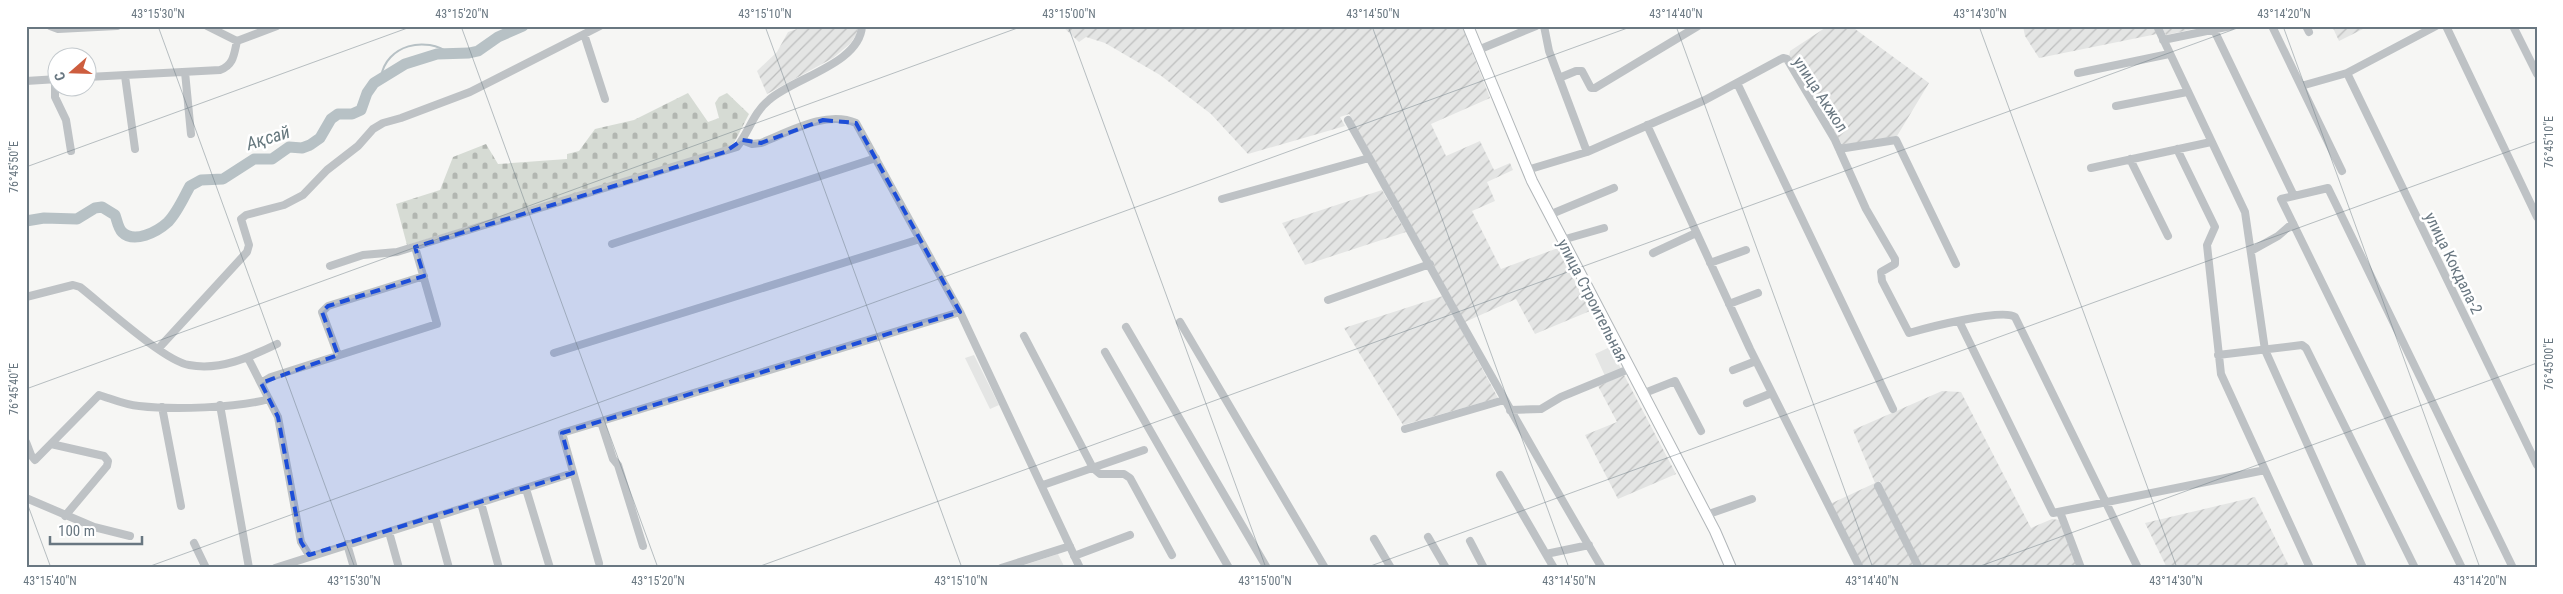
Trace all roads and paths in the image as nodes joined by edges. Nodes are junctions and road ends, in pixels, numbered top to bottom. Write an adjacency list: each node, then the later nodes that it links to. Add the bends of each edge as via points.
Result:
1 (50, 26): 2 (street, via 58,29)
2 (117, 26)
3 (208, 26): 20 (street)
4 (277, 26): 20 (street)
5 (600, 26): 18 (street)
6 (862, 26): 41 (street, via 855,44 835,62 770,99 757,111)
7 (1468, 26): 21 (main road, улица Строительная)
8 (1536, 26): 21 (street)
9 (1544, 26): 29 (street)
10 (1698, 26): 29 (street, via 1594,88 1582,71)
11 (2157, 26): 19 (street)
12 (2231, 26): 17 (street)
13 (2272, 26): 33 (street)
14 (2436, 26): 24 (street)
15 (2446, 26): 58 (street)
16 (2513, 26): 26 (street)
17 (2214, 30): 19 (street); 55 (street)
18 (584, 34): 36 (street); 85 (street, via 470,92 383,122 303,195 284,205 246,215 242,219 249,245 247,252)
19 (2163, 40): 22 (street)
20 (237, 41): 23 (street, via 228,68)
21 (1478, 50): 52 (main road, улица Строительная)
22 (2169, 54): 25 (street); 34 (street)
23 (185, 72): 27 (street); 40 (street)
24 (2347, 72): 33 (street); 111 (street, улица Кокдала-2)
25 (2078, 73)
26 (2537, 74)
27 (125, 76): 28 (street); 43 (street)
28 (98, 77)
29 (1559, 78): 47 (street)
30 (48, 79): 31 (street)
31 (26, 80)
32 (1738, 85): 39 (street, улица Акжол); 44 (street, улица Акжол, via 1783,58 1787,59); 103 (street)
33 (2301, 86): 53 (street)
34 (2187, 92): 37 (street); 42 (street)
35 (55, 98): 46 (street, via 66,120)
36 (605, 99)
37 (2116, 106)
38 (1348, 120): 49 (street)
39 (1647, 126): 47 (street, улица Акжол); 61 (street)
40 (191, 134)
41 (742, 140): 48 (street, via 752,144 815,122 851,120 856,123); 66 (street, via 737,147 725,152)
42 (2211, 142): 45 (street); 68 (street, via 2245,212)
43 (135, 149)
44 (1839, 149): 72 (street, via 1896,140); 80 (street, улица Акжол, via 1866,209 1896,259 1895,264 1881,272 1882,281 1909,334)
45 (2177, 149): 50 (street); 90 (street, via 2215,227 2206,245)
46 (71, 151)
47 (1587, 152): 52 (street, улица Акжол)
48 (876, 158): 63 (street); 65 (street)
49 (1369, 158): 56 (street); 71 (street)
50 (2130, 159): 51 (street); 62 (street)
51 (2091, 168)
52 (1527, 170): 57 (main road, улица Строительная)
53 (2342, 170)
54 (1614, 188): 57 (street)
55 (2294, 196): 59 (street, via 2281,199); 171 (street, via 2328,188)
56 (1222, 199)
57 (1549, 215): 64 (main road, улица Строительная)
58 (2537, 217)
59 (2293, 223): 68 (street); 170 (street)
60 (1604, 228): 64 (street)
61 (1696, 233): 69 (street); 70 (street)
62 (2168, 236)
63 (920, 239): 79 (street); 88 (street)
64 (1562, 240): 93 (main road, улица Строительная)
65 (612, 244)
66 (415, 247): 73 (street, via 363,256); 74 (street)
67 (1746, 250): 70 (street)
68 (2251, 251): 86 (street)
69 (1653, 253)
70 (1710, 263): 78 (street)
71 (1430, 264): 77 (street); 99 (street)
72 (1956, 264)
73 (330, 266)
74 (424, 276): 89 (street, via 437,324); 89 (street, via 328,306 322,312)
75 (1758, 293): 78 (street)
76 (26, 297): 85 (street, via 72,285 80,287)
77 (1328, 300)
78 (1729, 304): 92 (street)
79 (960, 312): 105 (street); 116 (street)
80 (1959, 321): 121 (street, via 2002,314 2011,314 2015,318); 124 (street, via 2053,513)
81 (1180, 322): 156 (street)
82 (1126, 327): 155 (street)
83 (1024, 336): 112 (street)
84 (277, 344): 91 (street)
85 (158, 349): 91 (street, via 189,365 216,366)
86 (2265, 350): 90 (street); 168 (street); 169 (street, via 2302,345 2306,348)
87 (1105, 352): 154 (street)
88 (554, 353)
89 (338, 355): 95 (street, via 272,376)
90 (2218, 355): 113 (street, via 2226,386)
91 (248, 358): 95 (street)
92 (1756, 361): 94 (street); 96 (street)
93 (1629, 369): 97 (main road, улица Строительная); 104 (street, via 1541,409)
94 (1733, 370)
95 (261, 383): 98 (street)
96 (1772, 392): 100 (street); 163 (street)
97 (1642, 394): 107 (street, via 1675,381); 125 (main road, улица Строительная)
98 (269, 399): 101 (street, via 249,404); 140 (street, via 278,416 301,542)
99 (1504, 400): 104 (street); 106 (street)
100 (1747, 403)
101 (220, 405): 102 (street); 145 (street)
102 (162, 407): 109 (street, via 139,406 98,395); 123 (street)
103 (1893, 409)
104 (1510, 410): 136 (street)
105 (601, 422): 114 (street, via 562,433); 137 (street)
106 (1405, 428)
107 (1701, 431)
108 (26, 442): 109 (street, via 35,460)
109 (51, 444): 126 (street, via 104,456 108,461)
110 (1144, 450): 112 (street)
111 (2537, 465)
112 (1093, 468): 116 (street); 141 (street, via 1100,474 1124,474 1130,478)
113 (2265, 470): 121 (street); 167 (street)
114 (573, 473): 118 (street); 143 (street)
115 (1500, 475): 139 (street)
116 (1043, 485): 138 (street)
117 (1878, 486): 164 (street)
118 (526, 488): 122 (street); 151 (street)
119 (26, 498): 126 (street)
120 (1752, 499): 125 (street)
121 (2106, 502): 124 (street); 166 (street)
122 (480, 503): 127 (street); 150 (street)
123 (181, 506)
124 (2060, 512): 165 (street)
125 (1706, 514): 162 (main road, улица Строительная)
126 (66, 516): 130 (street)
127 (435, 517): 128 (street); 149 (street)
128 (389, 532): 135 (street); 148 (street)
129 (1130, 535): 142 (street)
130 (130, 536)
131 (1428, 537): 158 (street)
132 (1374, 539): 157 (street)
133 (1470, 541): 159 (street)
134 (194, 543): 144 (street)
135 (347, 544): 140 (street); 147 (street)
136 (1588, 545): 139 (street); 161 (street)
137 (643, 546)
138 (1070, 546): 142 (street); 152 (street)
139 (1546, 554): 160 (street)
140 (309, 555): 146 (street)
141 (1172, 555)
142 (1074, 556): 153 (street)
143 (600, 563)
144 (206, 568)
145 (249, 568)
146 (275, 568)
147 (354, 568)
148 (399, 568)
149 (449, 568)
150 (499, 568)
151 (550, 568)
152 (1001, 568)
153 (1080, 568)
154 (1229, 568)
155 (1267, 568)
156 (1325, 568)
157 (1391, 568)
158 (1446, 568)
159 (1484, 568)
160 (1554, 568)
161 (1602, 568)
162 (1730, 568)
163 (1860, 568)
164 (1919, 568)
165 (2081, 568)
166 (2138, 568)
167 (2310, 568)
168 (2363, 568)
169 (2415, 568)
170 (2462, 568)
171 (2513, 568)

